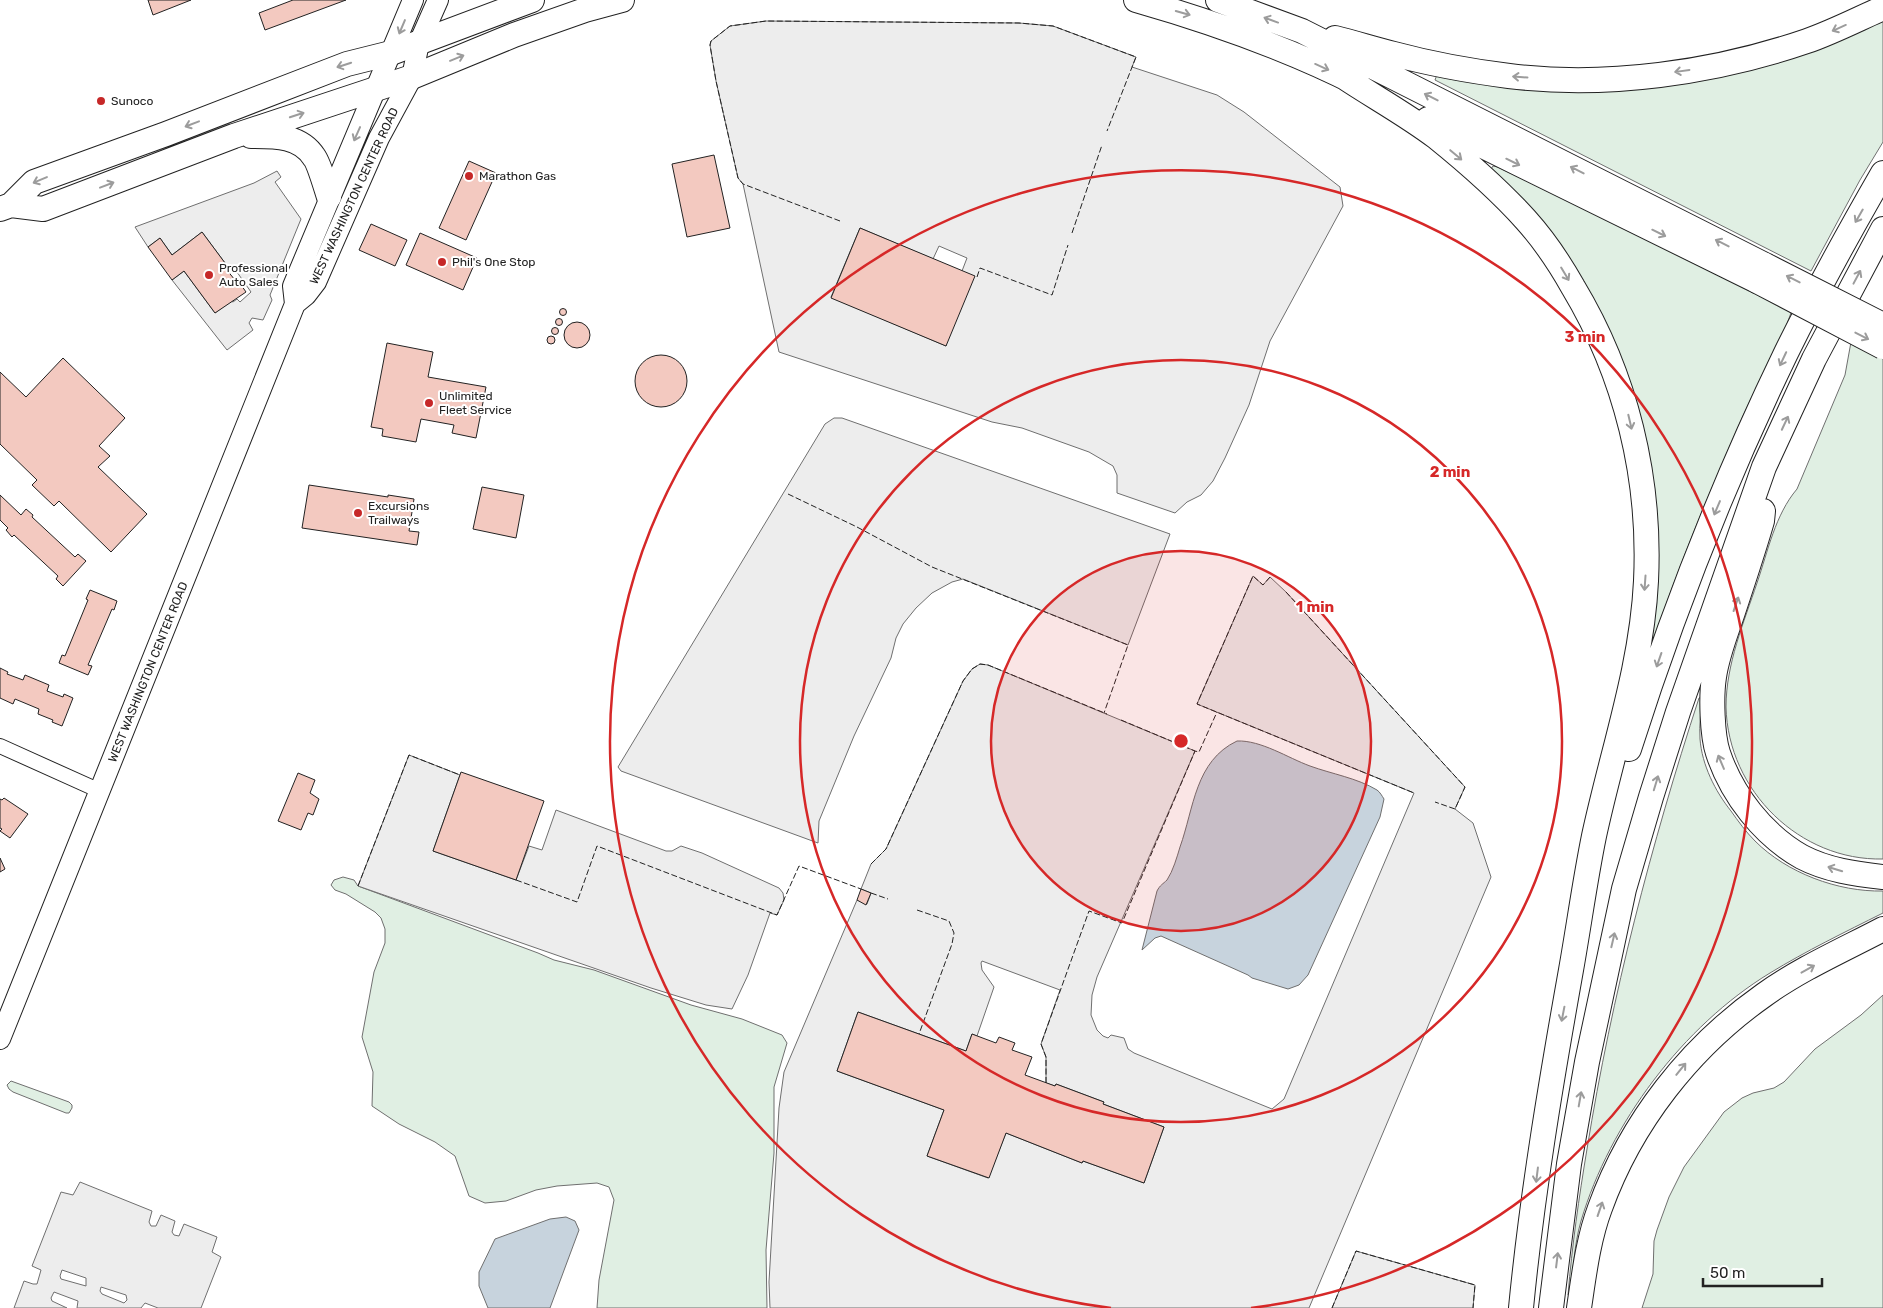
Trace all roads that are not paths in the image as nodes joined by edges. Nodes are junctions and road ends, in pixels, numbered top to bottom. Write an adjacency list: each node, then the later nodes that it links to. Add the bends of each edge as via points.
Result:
1 (413, 0): 10 (main road, WEST WASHINGTON CENTER ROAD, one-way to 10)
2 (438, 0): 9 (main road, WEST WASHINGTON CENTER ROAD)
3 (532, 0): 9 (highway)
4 (622, 0): 11 (highway, one-way to 4, via 514,35)
5 (1136, 0): 12 (highway, one-way to 12, via 1260,40)
6 (1218, 0): 8 (highway, one-way to 6)
7 (1883, 8): 8 (highway, one-way to 8, via 1808,41 1781,49 1700,69 1628,78 1568,80 1510,76 1437,64)
8 (1302, 31): 19 (highway, one-way to 8)
9 (419, 43): 10 (highway); 11 (main road, WEST WASHINGTON CENTER ROAD)
10 (391, 53): 13 (main road, WEST WASHINGTON CENTER ROAD); 17 (highway, one-way to 17, via 347,64 34,182)
11 (412, 77): 13 (highway); 20 (main road, WEST WASHINGTON CENTER ROAD, via 379,138 316,282)
12 (1344, 77): 19 (highway, one-way to 19, via 1484,148); 28 (highway, one-way to 28, via 1433,135 1482,176 1528,222 1583,303 1613,367 1627,410 1643,491 1646,582 1636,652 1583,892)
13 (376, 89): 14 (highway, one-way to 13); 16 (main road, WEST WASHINGTON CENTER ROAD, one-way to 16)
14 (234, 136): 16 (highway, via 276,136 299,141 315,157); 17 (highway, one-way to 14, via 43,210)
15 (1883, 173): 28 (highway, one-way to 28, via 1786,353 1701,546 1618,786)
16 (329, 197): 20 (main road, WEST WASHINGTON CENTER ROAD, via 293,286)
17 (5, 207)
18 (1883, 229): 23 (highway, one-way to 18, via 1814,359)
19 (1761, 273): 21 (highway, one-way to 19, bridge); 22 (highway, one-way to 22, bridge)
20 (295, 304): 25 (main road, WEST WASHINGTON CENTER ROAD)
21 (1883, 326)
22 (1883, 347)
23 (1764, 467): 26 (highway, one-way to 23, via 1840,871 1803,857 1783,844 1740,800 1717,751 1712,702 1714,678 1720,648 1762,521); 31 (highway, one-way to 23, via 1570,1155 1624,889 1678,712)
24 (0, 746): 25 (street)
25 (100, 792): 29 (main road, WEST WASHINGTON CENTER ROAD)
26 (1883, 877)
27 (1883, 929): 32 (highway, one-way to 27, via 1590,1244 1609,1185 1630,1144 1682,1068 1720,1029 1764,995)
28 (1572, 967): 30 (highway, one-way to 30, via 1556,1049)
29 (0, 1039)
30 (1521, 1308)
31 (1551, 1308)
32 (1579, 1308)

